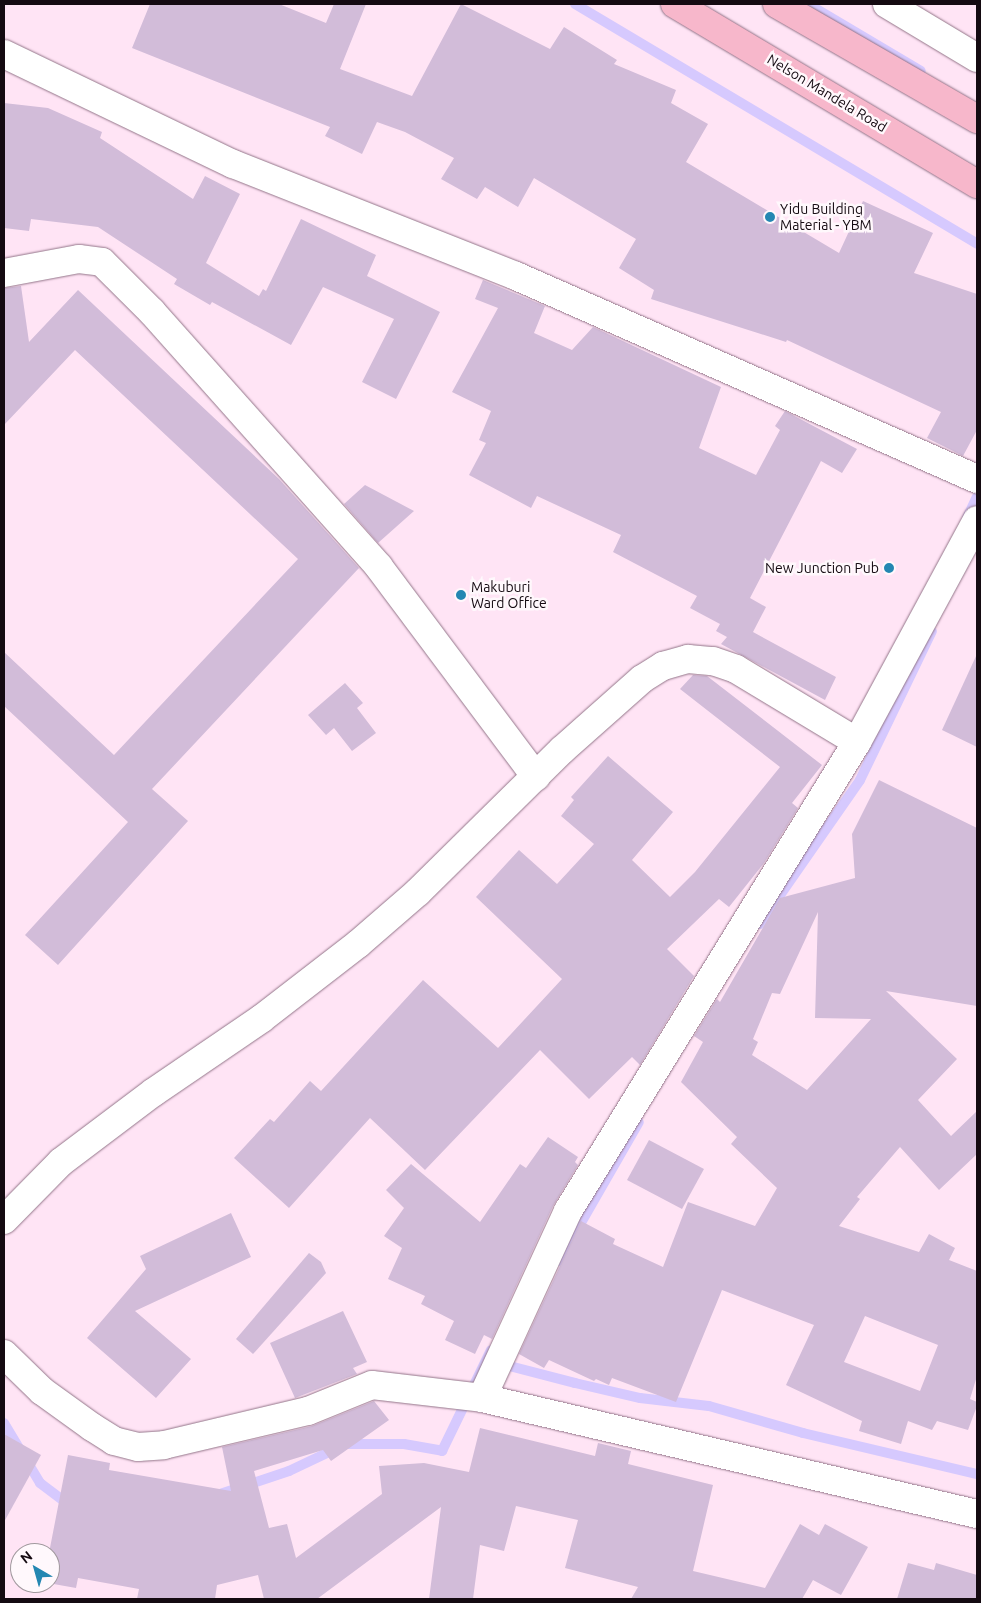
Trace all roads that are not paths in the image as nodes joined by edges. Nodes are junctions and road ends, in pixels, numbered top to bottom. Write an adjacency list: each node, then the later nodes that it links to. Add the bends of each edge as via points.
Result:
1 (675, 4): 7 (main road, Nelson Mandela Road)
2 (777, 4): 6 (main road)
3 (887, 4): 5 (street)
4 (4, 54): 9 (street, via 233,164 524,280)
5 (977, 58)
6 (977, 118)
7 (977, 184)
8 (4, 273): 12 (street, via 79,259 102,262 152,312 379,566)
9 (977, 478)
10 (977, 520): 11 (street)
11 (857, 742): 12 (street, via 736,669 713,661 688,659 663,666 642,679); 15 (street, via 568,1211)
12 (536, 777): 13 (street, via 418,892 358,944 262,1019 154,1092 61,1162)
13 (4, 1220)
14 (4, 1354): 15 (street, via 42,1391 92,1427 114,1441 138,1447 164,1445 308,1411 372,1385)
15 (482, 1398): 16 (street)
16 (977, 1514)

